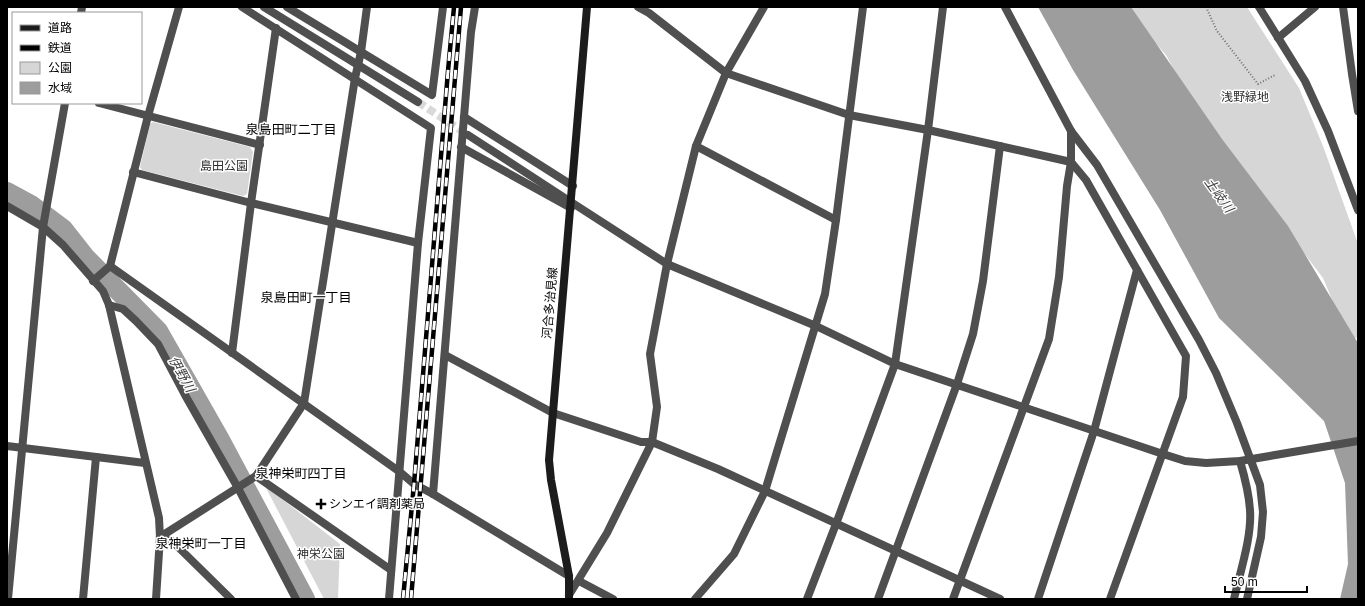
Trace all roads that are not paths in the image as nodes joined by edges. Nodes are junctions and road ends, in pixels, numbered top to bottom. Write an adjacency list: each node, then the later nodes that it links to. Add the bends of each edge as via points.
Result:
1 (179, 7): 28 (street)
2 (242, 7): 18 (street)
3 (264, 7): 23 (street)
4 (287, 7): 20 (street)
5 (367, 7): 20 (street)
6 (443, 7): 20 (street, via 432,95)
7 (475, 7): 29 (street)
8 (587, 7): 39 (main road, 河合多治見線)
9 (638, 7): 17 (street)
10 (764, 7): 21 (street)
11 (863, 7): 27 (street)
12 (943, 7): 30 (street)
13 (1005, 7): 31 (street)
14 (1259, 7): 19 (street)
15 (1315, 7): 19 (street)
16 (1344, 7): 26 (street)
17 (649, 10): 21 (street)
18 (276, 28): 22 (street); 33 (street)
19 (1278, 38): 42 (street, via 1305,81)
20 (361, 52): 22 (street, bridge)
21 (726, 72): 27 (street); 34 (street)
22 (355, 78): 45 (street); 47 (street, via 431,128)
23 (418, 102)
24 (65, 104): 46 (street)
25 (103, 104): 28 (street)
26 (1358, 111)
27 (850, 115): 30 (street); 44 (street)
28 (148, 116): 33 (street); 38 (street)
29 (464, 117): 36 (street); 39 (street)
30 (928, 130): 35 (street); 56 (street)
31 (1071, 131): 37 (street); 68 (street, via 1097,164 1199,340 1216,373)
32 (468, 135): 41 (street)
33 (260, 145): 40 (street)
34 (696, 146): 44 (street); 48 (street)
35 (1000, 146): 37 (street); 57 (street, via 984,281 973,334)
36 (461, 147): 41 (street); 55 (street)
37 (1071, 162): 50 (street, via 1086,180); 59 (street, via 1059,278 1049,339)
38 (133, 172): 40 (street); 49 (street)
39 (573, 186): 41 (main road, 河合多治見線)
40 (251, 203): 45 (street); 54 (street)
41 (571, 205): 48 (street); 60 (main road, 河合多治見線)
42 (1357, 205)
43 (7, 206): 46 (street)
44 (836, 220): 53 (street, via 825,294)
45 (332, 222): 47 (street); 58 (street)
46 (43, 227): 51 (street, via 63,245); 65 (street)
47 (418, 243): 71 (street)
48 (667, 264): 53 (street); 63 (street, via 650,354 657,407)
49 (110, 266): 51 (street); 54 (street)
50 (1136, 270): 61 (street); 66 (street, via 1186,356 1183,397)
51 (93, 281): 52 (street, via 103,292)
52 (109, 305): 70 (street); 73 (street, via 122,309 158,344)
53 (816, 326): 56 (street); 74 (street)
54 (232, 353): 58 (street)
55 (444, 356): 60 (street); 75 (street)
56 (895, 364): 57 (street); 76 (street)
57 (957, 384): 59 (street); 78 (street)
58 (304, 403): 71 (street); 72 (street)
59 (1024, 407): 61 (street); 81 (street)
60 (553, 413): 63 (street, via 641,442); 80 (main road, 河合多治見線, via 549,460)
61 (1094, 431): 66 (street); 96 (street)
62 (1358, 441): 68 (street)
63 (652, 442): 74 (street); 82 (street, via 607,533)
64 (7, 446): 65 (street)
65 (22, 448): 67 (street); 84 (street)
66 (1162, 454): 69 (street, via 1185,461 1206,463); 97 (street)
67 (96, 457): 70 (street); 85 (street)
68 (1251, 460): 69 (street); 99 (street, via 1260,485 1263,512 1261,537)
69 (1240, 461): 98 (street, via 1248,487 1250,511 1249,534)
70 (146, 463): 77 (street, via 159,518)
71 (400, 472): 75 (street, via 414,484); 79 (street)
72 (256, 476): 73 (street); 79 (street)
73 (238, 488): 77 (street); 88 (street)
74 (765, 491): 76 (street); 91 (street, via 734,554)
75 (434, 494): 80 (street)
76 (836, 524): 78 (street); 92 (street)
77 (160, 537): 86 (street); 87 (street, via 171,540)
78 (896, 552): 81 (street); 93 (street)
79 (391, 570): 89 (street)
80 (569, 576): 83 (main road, 河合多治見線)
81 (960, 580): 94 (street); 95 (street)
82 (578, 581): 83 (street); 90 (street)
83 (569, 597)
84 (8, 599)
85 (82, 599)
86 (156, 599)
87 (231, 599)
88 (296, 599)
89 (389, 599)
90 (612, 599)
91 (695, 599)
92 (807, 599)
93 (878, 599)
94 (953, 599)
95 (1000, 599)
96 (1038, 599)
97 (1110, 599)
98 (1234, 599)
99 (1247, 599)

